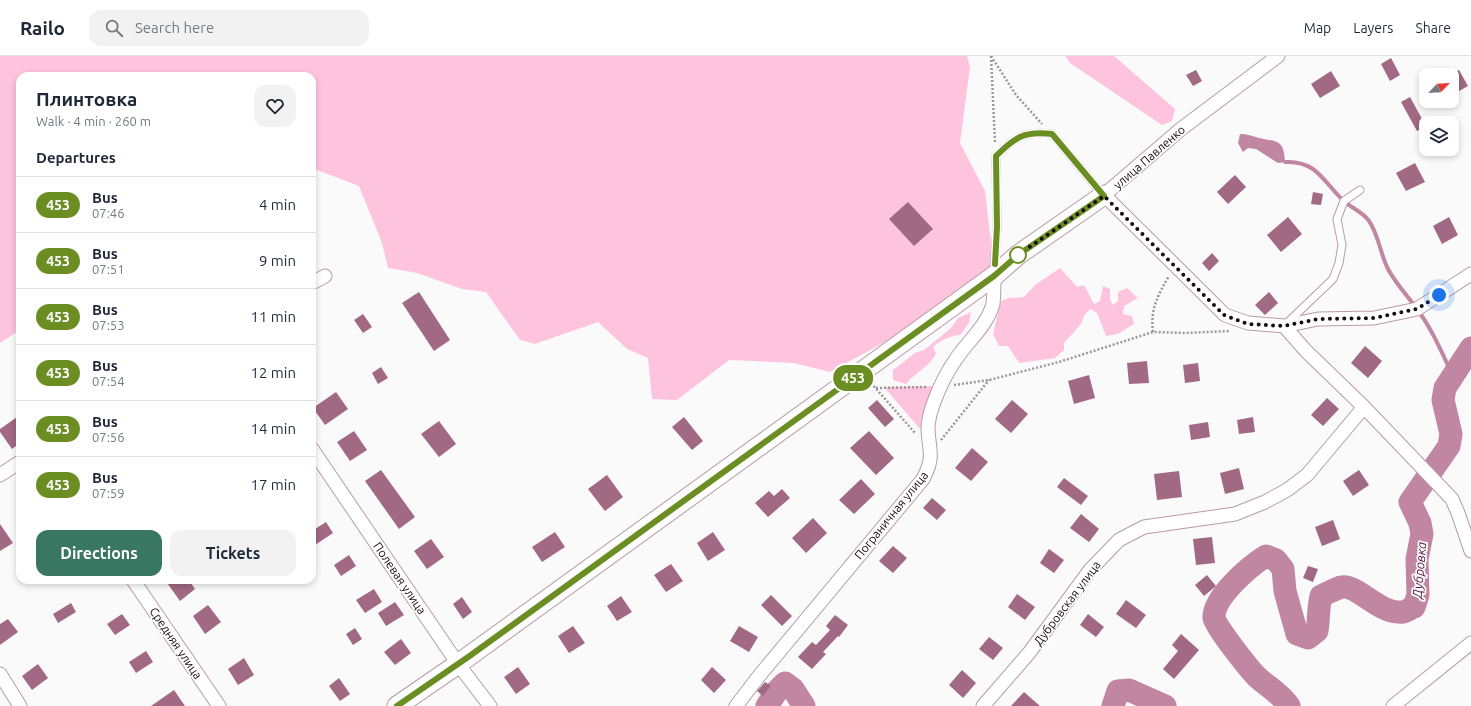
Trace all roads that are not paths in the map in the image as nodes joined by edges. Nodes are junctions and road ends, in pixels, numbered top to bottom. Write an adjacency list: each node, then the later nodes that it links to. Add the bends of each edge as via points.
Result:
1 (1275, 57): 3 (street, улица Павленко, via 1180,129)
2 (1360, 190): 8 (lane, via 1344,201 1338,219 1342,245 1333,279)
3 (1104, 196): 6 (street, улица Павленко, via 1018,255); 6 (lane, via 1052,134 1036,132 1019,137 1007,145 996,156 997,227); 8 (street, via 1224,315 1248,324)
4 (1471, 274): 8 (street, via 1417,309 1374,318 1318,319)
5 (325, 276): 7 (street)
6 (994, 276): 16 (street, улица Павленко); 22 (street, Пограничная улица, via 993,304 987,319 956,359 933,404 928,428 931,451 929,467 923,479 758,676)
7 (316, 280)
8 (1284, 326): 9 (street)
9 (1364, 407): 13 (street, via 1452,499); 23 (street, Дубровская улица, via 1308,475 1266,502 1235,514 1144,527 1119,540 1090,570 1029,653)
10 (316, 455): 16 (street, Полевая улица)
11 (16, 465): 12 (street)
12 (0, 475)
13 (1471, 551)
14 (136, 584): 19 (street, Средняя улица)
15 (1471, 643): 24 (street)
16 (458, 664): 20 (street, улица Павленко); 21 (street, Полевая улица)
17 (0, 674): 18 (street)
18 (20, 706)
19 (219, 706)
20 (397, 706)
21 (490, 706)
22 (736, 706)
23 (983, 706)
24 (1393, 706)

